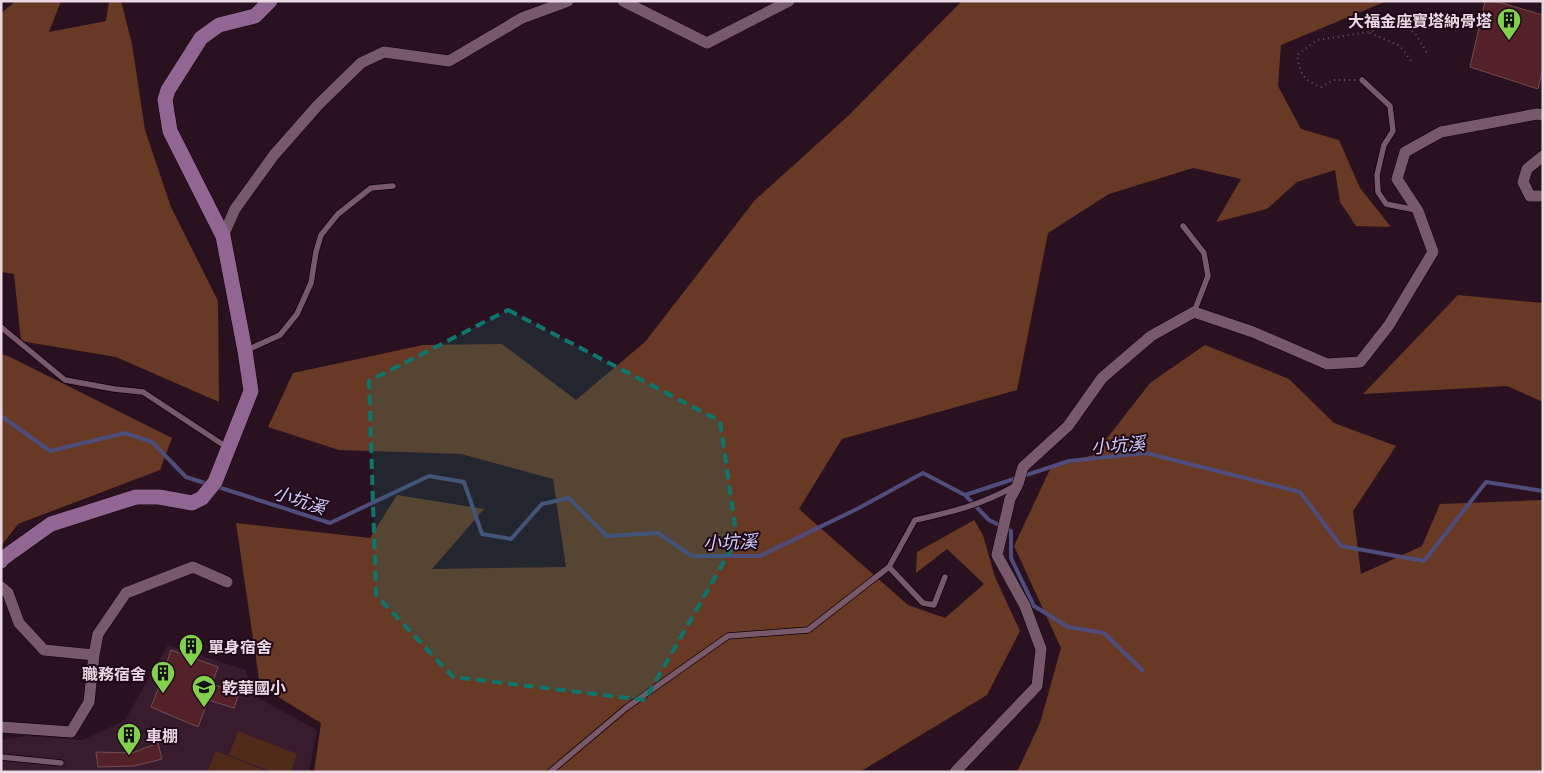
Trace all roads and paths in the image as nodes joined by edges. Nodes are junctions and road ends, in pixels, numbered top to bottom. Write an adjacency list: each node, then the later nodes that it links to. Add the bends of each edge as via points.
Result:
1 (270, 1): 17 (street, via 255,16 218,25 201,38 165,100 170,131)
2 (568, 1): 17 (street, via 522,18 449,61 384,52 361,63 274,155 235,209)
3 (623, 1): 4 (street, via 707,43)
4 (790, 1)
5 (1424, 13): 6 (path)
6 (1400, 22): 7 (path); 8 (path, via 1415,34)
7 (1369, 32): 9 (path, via 1400,46); 10 (path, via 1317,40 1297,55 1299,69 1307,81 1321,87 1333,80)
8 (1428, 53)
9 (1412, 62)
10 (1362, 80): 15 (lane, via 1390,106 1393,131 1382,153 1377,175 1378,192 1386,204)
11 (1543, 115): 15 (street, via 1441,132 1406,152 1397,179)
12 (1543, 156): 14 (street, via 1527,169 1523,182 1530,196)
13 (393, 186): 20 (lane, via 371,188 338,214 321,235 311,283 297,314 280,335)
14 (1543, 196)
15 (1418, 211): 18 (street, via 1433,252 1389,325 1360,362 1327,364 1253,332)
16 (1183, 226): 18 (lane, via 1204,253 1208,276)
17 (222, 236): 20 (street)
18 (1194, 312): 22 (street, via 1151,336 1102,378 1068,426 1023,467)
19 (1, 327): 21 (lane, via 65,380 143,392)
20 (245, 350): 21 (street, via 251,391)
21 (230, 449): 23 (street, via 211,487 202,498 192,503 160,497 136,497 50,524)
22 (1018, 484): 24 (lane, via 994,498 960,510 915,520); 33 (street, via 1010,499 997,555 1025,606 1042,649 1037,686)
23 (1, 562)
24 (889, 567): 25 (lane, via 924,604 934,605); 32 (lane, via 808,630 728,636 626,708)
25 (945, 578)
26 (227, 582): 28 (street, via 193,567 126,593 98,634)
27 (1, 587): 28 (street, via 8,593 19,623 44,650)
28 (94, 655): 29 (street, via 89,702 71,732)
29 (1, 727)
30 (1, 757): 31 (lane)
31 (61, 763)
32 (550, 772)
33 (955, 772)

